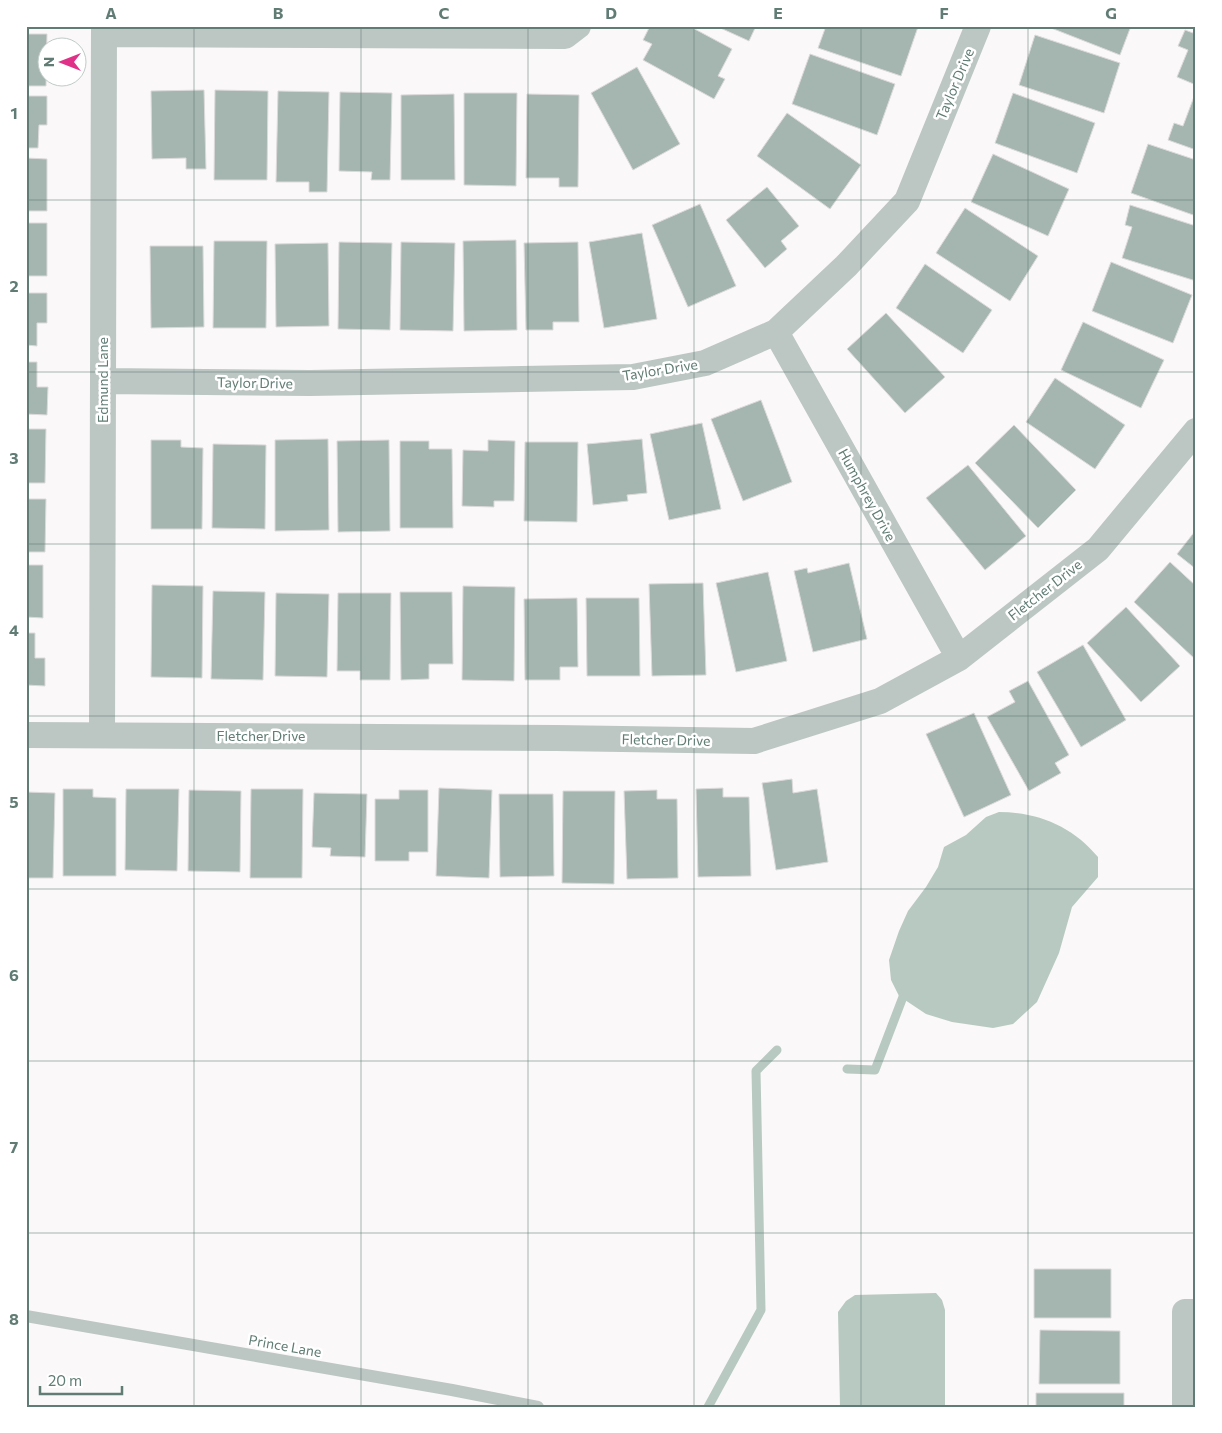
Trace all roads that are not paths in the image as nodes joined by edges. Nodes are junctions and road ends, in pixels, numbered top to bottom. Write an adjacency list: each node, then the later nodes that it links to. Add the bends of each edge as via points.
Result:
1 (978, 26): 4 (street, Taylor Drive, via 906,201 846,266)
2 (104, 30): 3 (street); 5 (street, Edmund Lane)
3 (572, 31)
4 (776, 332): 5 (street, Taylor Drive, via 705,363 632,377 310,384); 7 (street, Humphrey Drive)
5 (103, 381): 9 (street, Edmund Lane)
6 (1196, 431): 7 (street, Fletcher Drive, via 1098,548)
7 (959, 658): 9 (street, Fletcher Drive, via 880,701 754,741)
8 (26, 735): 9 (street, Fletcher Drive)
9 (102, 735)
10 (1191, 1312): 13 (street)
11 (26, 1316): 12 (lane, Prince Lane)
12 (538, 1407)
13 (1185, 1407)

